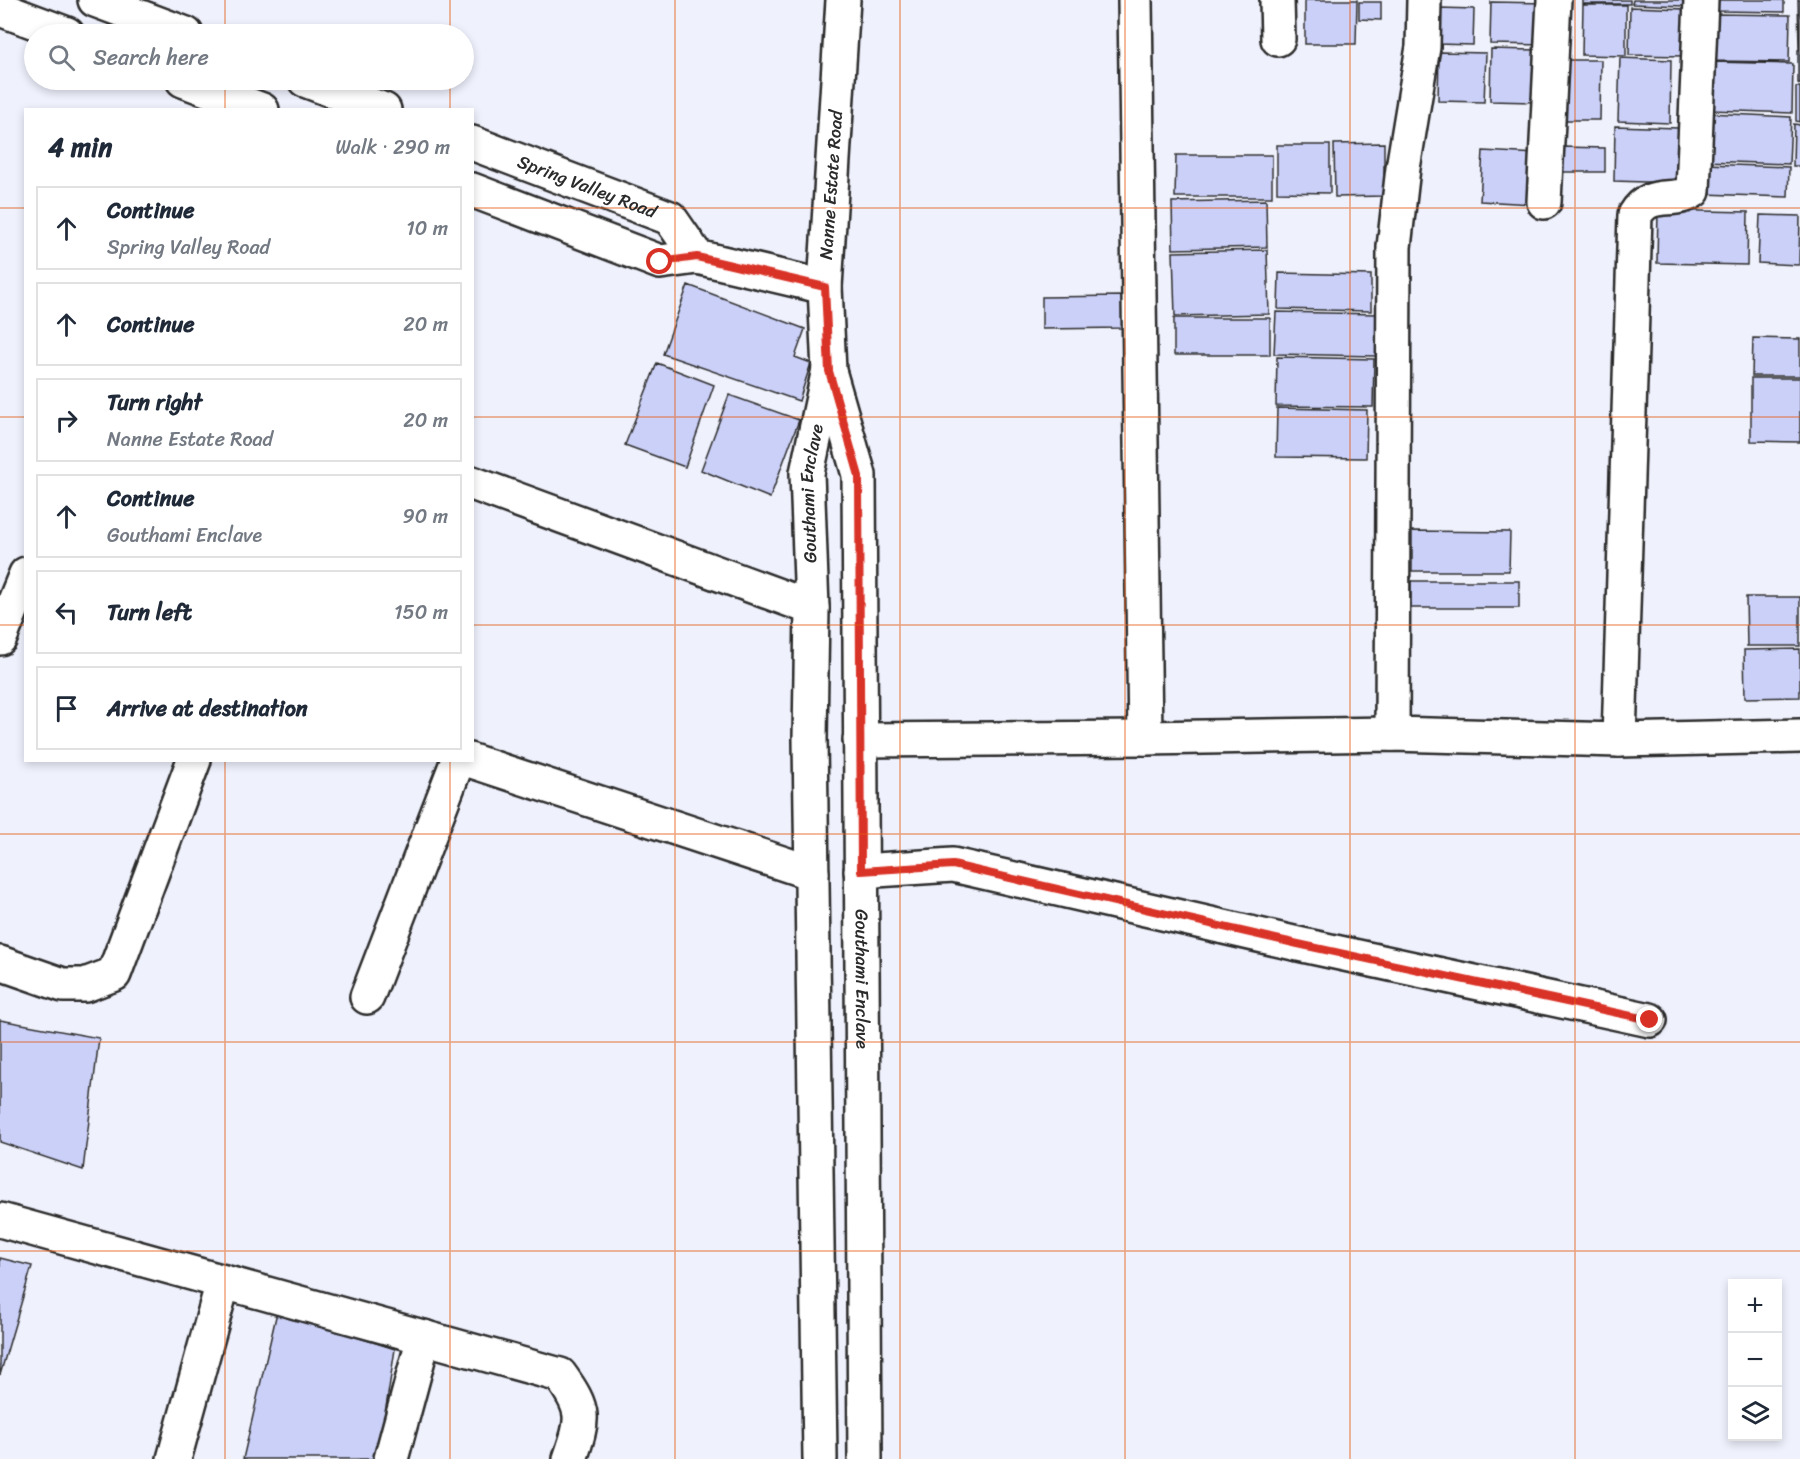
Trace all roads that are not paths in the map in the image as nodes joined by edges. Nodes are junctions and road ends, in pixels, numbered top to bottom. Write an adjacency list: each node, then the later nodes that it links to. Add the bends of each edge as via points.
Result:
1 (95, 0): 10 (street)
2 (843, 0): 20 (street, Nanne Estate Road)
3 (1135, 0): 28 (street)
4 (1277, 0): 11 (street)
5 (1424, 0): 26 (street, via 1423,47 1394,247)
6 (1554, 0): 18 (street)
7 (1701, 0): 30 (street, via 1693,191 1651,199 1641,204 1635,214)
8 (0, 9): 9 (street)
9 (40, 24)
10 (159, 24)
11 (1278, 39)
12 (331, 90): 15 (street)
13 (197, 93): 14 (street)
14 (254, 108)
15 (379, 108)
16 (474, 144): 19 (street, Spring Valley Road, via 670,218)
17 (474, 191): 19 (street, via 660,262)
18 (1544, 202)
19 (697, 257): 20 (street)
20 (825, 287): 21 (street, Nanne Estate Road)
21 (829, 371): 24 (street, Gouthami Enclave, via 807,473); 29 (street, Gouthami Enclave, via 859,476)
22 (474, 484): 24 (street)
23 (24, 583): 25 (street)
24 (812, 608): 35 (street, Gouthami Enclave)
25 (0, 638)
26 (1392, 734): 28 (street); 30 (street)
27 (1800, 736): 30 (street)
28 (1145, 738): 29 (street)
29 (860, 740): 34 (street, Gouthami Enclave)
30 (1619, 740)
31 (474, 761): 35 (street)
32 (193, 762): 36 (street, via 114,974 85,985 63,985)
33 (457, 762): 37 (street)
34 (861, 871): 38 (street, via 953,865); 46 (street, Gouthami Enclave)
35 (812, 873): 45 (street, Gouthami Enclave)
36 (0, 963)
37 (367, 997)
38 (1650, 1020)
39 (0, 1220): 40 (street)
40 (223, 1282): 41 (street); 42 (street)
41 (424, 1337): 43 (street); 44 (street, via 560,1375 576,1397 581,1424)
42 (174, 1459)
43 (391, 1459)
44 (570, 1459)
45 (820, 1459)
46 (865, 1459)

